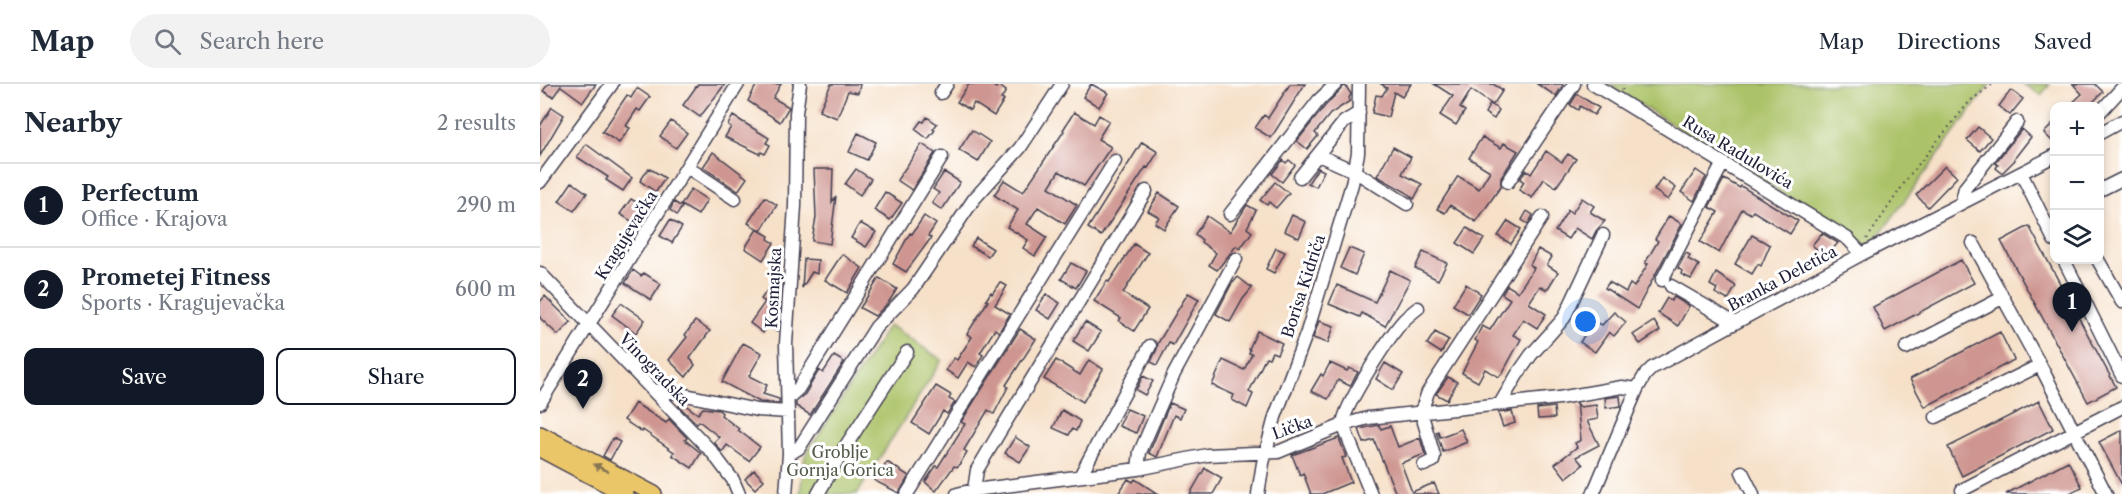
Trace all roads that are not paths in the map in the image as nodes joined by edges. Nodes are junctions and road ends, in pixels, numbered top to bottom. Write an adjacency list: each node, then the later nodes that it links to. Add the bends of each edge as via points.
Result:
1 (612, 84): 25 (street)
2 (738, 84): 20 (street, Kragujevačka)
3 (800, 84): 54 (street, Kosmajska, via 786,344)
4 (1062, 84): 66 (street, via 1020,148 974,198 913,289 876,327 799,448)
5 (1336, 84): 32 (street, via 1319,100)
6 (1359, 84): 11 (street, Borisa Kidriča)
7 (1574, 84): 26 (street)
8 (1593, 84): 19 (street, Rusa Radulovića)
9 (2122, 88): 10 (street)
10 (2104, 108)
11 (1359, 113): 15 (street, via 1344,122); 21 (street, Borisa Kidriča)
12 (2122, 121): 14 (street)
13 (2017, 122): 30 (street, via 1965,188)
14 (2104, 131)
15 (1318, 155): 21 (street); 23 (street)
16 (942, 157): 54 (street, via 798,389)
17 (2050, 158): 22 (street, Branka Deletića)
18 (1115, 161): 79 (street)
19 (1723, 163): 37 (street, Rusa Radulovića, via 1848,238); 45 (street, via 1667,283)
20 (687, 167): 29 (street); 46 (street, Kragujevačka)
21 (1354, 171): 31 (street); 65 (street, Borisa Kidriča, via 1307,332)
22 (2021, 173): 30 (street, Branka Deletića); 34 (street)
23 (1300, 177)
24 (2122, 179): 27 (street)
25 (540, 182)
26 (1508, 182)
27 (2104, 188)
28 (1146, 191): 71 (street, via 977,470)
29 (735, 198)
30 (1964, 202): 37 (street, Branka Deletića)
31 (1407, 204)
32 (1230, 214)
33 (1542, 217): 59 (street, via 1428,392)
34 (2050, 230)
35 (1603, 235): 56 (street, via 1564,318 1531,355)
36 (1973, 243): 42 (street)
37 (1861, 252): 45 (street, Branka Deletića)
38 (1236, 259): 68 (street, via 1166,390 1140,452)
39 (2066, 264): 51 (street)
40 (2100, 264): 43 (street)
41 (540, 273): 46 (street, Vinogradska)
42 (2002, 298): 48 (street); 50 (street)
43 (2122, 302)
44 (1418, 308): 61 (street, via 1393,334 1346,411)
45 (1733, 322): 52 (street, Branka Deletića, via 1655,366)
46 (590, 326): 53 (street, Vinogradska); 55 (street, Kragujevačka)
47 (1150, 346): 70 (street)
48 (1906, 348)
49 (907, 352): 78 (street)
50 (2040, 365): 60 (street); 62 (street)
51 (2122, 376)
52 (1637, 389): 56 (street, Lička, via 1622,387); 83 (street, Branka Deletića)
53 (654, 391): 58 (street); 76 (street, Vinogradska, via 712,452)
54 (788, 398): 58 (street, Kosmajska)
55 (540, 403)
56 (1500, 404): 59 (street, Lička)
57 (2122, 406): 62 (street)
58 (788, 412): 66 (street, Kosmajska)
59 (1421, 412): 61 (street, Lička); 67 (street, via 1434,456 1433,461)
60 (1936, 417)
61 (1343, 425): 65 (street, Lička, via 1288,449); 82 (street)
62 (2074, 431): 72 (street); 73 (street)
63 (540, 434): 75 (main road, one-way to 63)
64 (540, 449): 74 (main road)
65 (1265, 453): 68 (street, Lička, via 1215,454); 81 (street, Borisa Kidriča)
66 (789, 454): 77 (street, Kosmajska)
67 (1424, 465)
68 (1138, 469): 70 (street, Lička)
69 (1742, 472): 84 (street)
70 (1080, 476): 71 (street, Lička)
71 (974, 489): 80 (street, Lička)
72 (1962, 490)
73 (2104, 493)
74 (625, 494)
75 (654, 494)
76 (739, 494)
77 (786, 494)
78 (818, 494)
79 (907, 494)
80 (957, 494)
81 (1258, 494)
82 (1371, 494)
83 (1593, 494)
84 (1753, 494)

